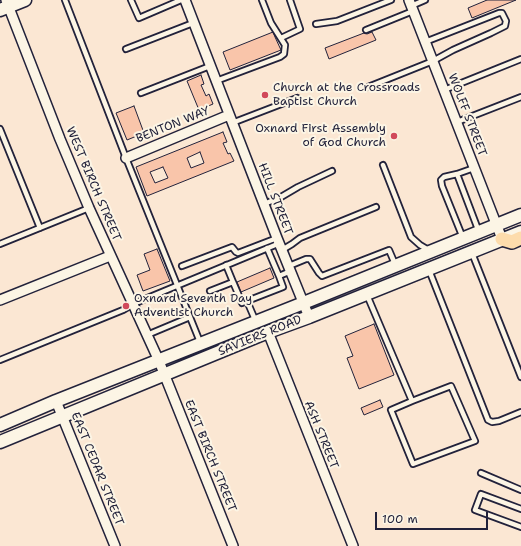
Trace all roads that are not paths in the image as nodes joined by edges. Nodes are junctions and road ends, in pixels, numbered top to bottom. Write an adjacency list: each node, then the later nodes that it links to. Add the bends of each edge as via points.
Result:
1 (25, 0): 11 (main road)
2 (65, 0): 32 (lane)
3 (131, 0): 12 (lane, via 138,18)
4 (165, 0): 12 (lane)
5 (181, 0): 12 (lane)
6 (185, 0): 14 (street, HILL STREET)
7 (262, 0): 17 (lane, via 271,23)
8 (290, 0): 17 (lane, via 300,29)
9 (391, 0): 15 (lane, via 337,21)
10 (425, 0): 13 (lane)
11 (5, 5): 39 (street, WEST BIRCH STREET)
12 (167, 6)
13 (411, 6): 16 (lane); 18 (street, WOLFF STREET)
14 (194, 23): 19 (lane); 22 (street, HILL STREET)
15 (316, 24)
16 (366, 30)
17 (281, 38): 23 (lane, via 285,52 280,57)
18 (425, 42): 21 (street, WOLFF STREET); 21 (lane, via 499,13 505,17 505,26 502,28)
19 (126, 49)
20 (521, 59): 25 (lane)
21 (433, 61): 24 (lane); 25 (street, WOLFF STREET)
22 (210, 66): 23 (street, HILL STREET); 26 (lane)
23 (216, 81): 29 (street, HILL STREET)
24 (368, 87)
25 (444, 90): 30 (street, WOLFF STREET)
26 (141, 93)
27 (521, 96): 30 (lane)
28 (297, 98): 29 (lane)
29 (231, 119): 32 (street, BENTON WAY); 37 (street, HILL STREET)
30 (456, 122): 34 (street, WOLFF STREET)
31 (0, 129): 42 (lane)
32 (126, 158): 61 (lane)
33 (383, 165): 51 (lane, via 412,237)
34 (474, 168): 36 (lane); 41 (street, WOLFF STREET)
35 (332, 171): 37 (lane)
36 (457, 174): 43 (lane); 45 (lane, via 441,180)
37 (264, 204): 49 (street, HILL STREET)
38 (376, 207): 49 (lane, via 300,238 292,244)
39 (89, 208): 42 (lane); 53 (street, WEST BIRCH STREET)
40 (521, 215): 41 (main road, SAVIERS ROAD)
41 (497, 225): 43 (main road, SAVIERS ROAD); 47 (street, WOLFF STREET)
42 (40, 228): 48 (lane)
43 (479, 232): 45 (main road, SAVIERS ROAD)
44 (521, 232): 47 (main road, SAVIERS ROAD)
45 (463, 238): 51 (main road, SAVIERS ROAD)
46 (521, 238): 47 (main road, via 512,242)
47 (502, 239): 52 (main road, SAVIERS ROAD)
48 (0, 244)
49 (280, 244): 50 (lane); 55 (lane, via 238,253 232,247); 57 (street, HILL STREET)
50 (267, 248): 54 (lane); 59 (lane)
51 (431, 251): 56 (main road, SAVIERS ROAD)
52 (472, 252): 58 (main road, SAVIERS ROAD); 77 (lane)
53 (110, 256): 64 (street); 67 (street, WEST BIRCH STREET)
54 (226, 265): 60 (lane); 61 (lane)
55 (182, 266)
56 (396, 266): 57 (lane, via 389,250 322,276 310,259); 66 (main road, SAVIERS ROAD)
57 (290, 269): 59 (lane); 66 (street, HILL STREET)
58 (428, 269): 63 (main road, SAVIERS ROAD); 80 (lane, via 488,420 498,422)
59 (279, 276): 65 (lane, via 283,287)
60 (233, 282): 62 (lane); 65 (lane, via 242,303)
61 (177, 286): 67 (lane); 68 (lane)
62 (210, 291)
63 (366, 294): 69 (main road, SAVIERS ROAD); 79 (lane)
64 (0, 300)
65 (247, 301): 70 (lane)
66 (304, 303): 69 (street, HILL STREET); 70 (main road, SAVIERS ROAD)
67 (133, 304): 72 (street, WEST BIRCH STREET); 74 (lane)
68 (190, 317): 72 (lane); 73 (lane)
69 (310, 317): 71 (main road, SAVIERS ROAD)
70 (256, 322): 73 (main road, SAVIERS ROAD)
71 (268, 332): 76 (main road, SAVIERS ROAD); 90 (street, ASH STREET)
72 (147, 336): 75 (street, WEST BIRCH STREET)
73 (201, 344): 75 (main road, SAVIERS ROAD)
74 (0, 360)
75 (159, 361): 76 (street, WEST BIRCH STREET); 78 (main road, SAVIERS ROAD)
76 (164, 375): 81 (main road, SAVIERS ROAD); 89 (street, EAST BIRCH STREET)
77 (521, 377)
78 (56, 401): 81 (street, EAST CEDAR STREET); 82 (main road, SAVIERS ROAD)
79 (412, 401): 79 (lane, via 451,386 474,441 413,464 391,410)
80 (521, 412)
81 (63, 416): 83 (main road, SAVIERS ROAD); 88 (street, EAST CEDAR STREET)
82 (0, 425)
83 (0, 442)
84 (481, 473): 85 (lane)
85 (521, 490)
86 (521, 509): 87 (lane, via 481,494 475,510)
87 (521, 527)
88 (115, 546)
89 (233, 546)
90 (353, 546)

